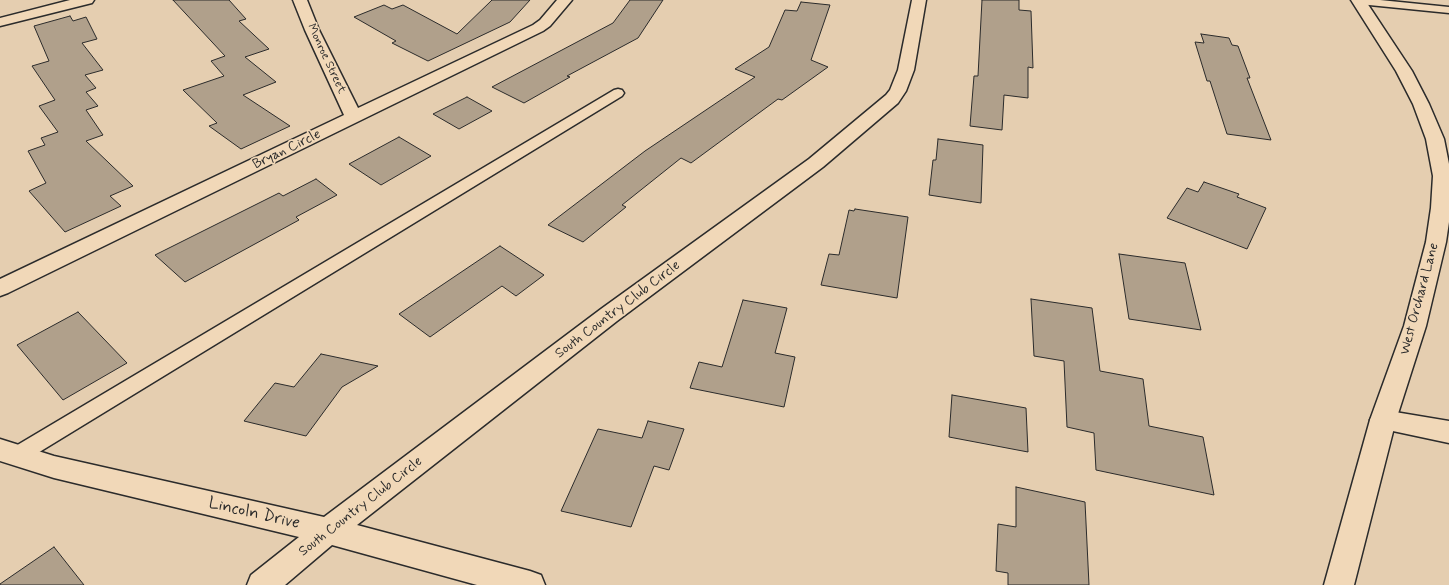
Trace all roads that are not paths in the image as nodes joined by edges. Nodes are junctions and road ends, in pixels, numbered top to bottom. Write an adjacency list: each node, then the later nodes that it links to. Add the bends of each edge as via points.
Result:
1 (87, 0): 7 (street)
2 (300, 0): 9 (street, Monroe Street)
3 (565, 0): 9 (street, Bryan Circle, via 538,28)
4 (919, 0): 15 (street, South Country Club Circle, via 906,70 892,99 803,173 609,315)
5 (1359, 1): 6 (lane); 10 (street, West Orchard Lane, via 1404,71 1421,104 1435,139)
6 (1449, 10)
7 (0, 22)
8 (618, 93): 14 (lane)
9 (354, 118): 11 (street, Bryan Circle)
10 (1445, 177): 12 (street, West Orchard Lane, via 1436,242 1415,326)
11 (0, 288)
12 (1383, 420): 13 (street); 18 (street, West Orchard Lane)
13 (1449, 432)
14 (8, 453): 15 (street, Lincoln Drive, via 54,467)
15 (328, 531): 16 (street, South Country Club Circle); 17 (street, Lincoln Drive)
16 (262, 585)
17 (530, 585)
18 (1339, 585)

